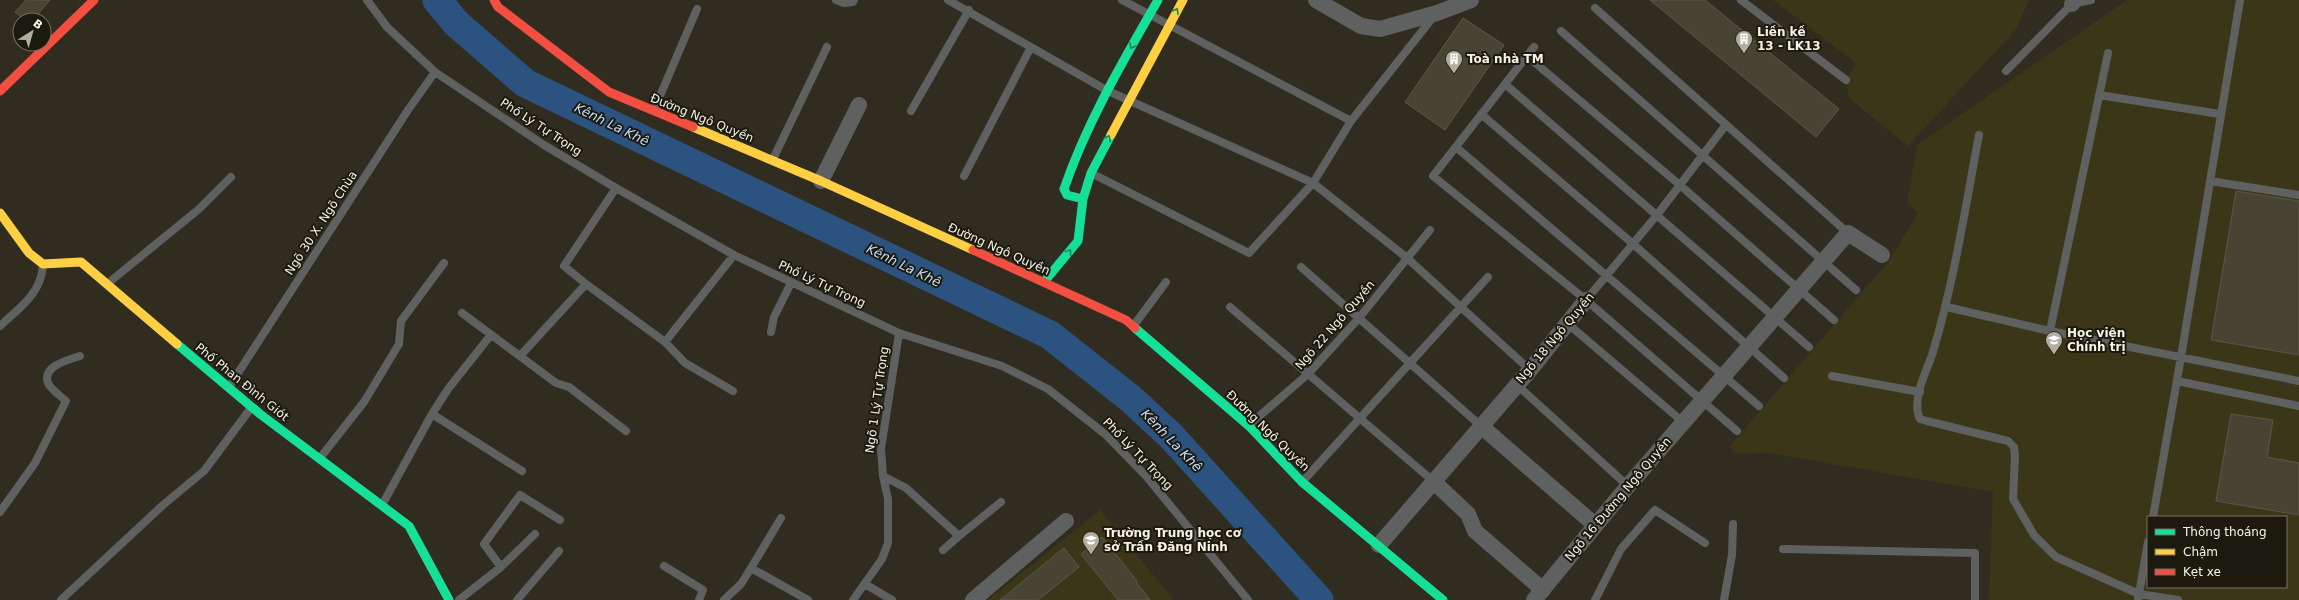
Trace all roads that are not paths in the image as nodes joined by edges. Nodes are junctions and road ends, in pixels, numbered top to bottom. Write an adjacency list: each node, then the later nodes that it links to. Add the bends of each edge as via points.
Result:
1 (93, 0): 32 (street)
2 (367, 0): 28 (lane, Phố Lý Tự Trọng, via 387,27)
3 (494, 0): 37 (street, Đường Ngô Quyền, via 498,7 608,92)
4 (836, 0): 14 (lane, via 844,3)
5 (948, 0): 18 (lane)
6 (1122, 0): 20 (lane)
7 (1158, 0): 20 (street)
8 (1183, 0): 21 (street, one-way to 8)
9 (1316, 0): 19 (street, via 1361,26 1380,29)
10 (1471, 0): 19 (street)
11 (1741, 0): 30 (lane)
12 (2091, 0): 15 (lane)
13 (2240, 0): 40 (lane)
14 (853, 1)
15 (2073, 2): 29 (lane)
16 (1595, 8): 42 (lane)
17 (697, 9): 37 (lane)
18 (969, 10): 25 (lane); 38 (lane)
19 (1437, 12): 41 (lane)
20 (1150, 14): 21 (lane); 33 (street, one-way to 33)
21 (1169, 25): 35 (street); 41 (lane)
22 (1561, 31): 45 (lane)
23 (827, 47): 46 (lane)
24 (1534, 47): 27 (lane)
25 (1031, 48): 33 (lane); 49 (lane)
26 (2108, 53): 34 (lane)
27 (1527, 56): 31 (lane); 54 (lane)
28 (435, 72): 55 (lane, Phố Lý Tự Trọng, via 544,146); 109 (lane, Ngõ 30 X. Ngõ Chùa)
29 (2006, 72)
30 (1846, 80)
31 (1505, 84): 39 (lane); 59 (lane)
32 (0, 91)
33 (1108, 91): 35 (lane); 47 (street)
34 (2099, 95): 40 (lane); 90 (lane)
35 (1128, 101): 48 (street, one-way to 35); 53 (lane)
36 (859, 105): 51 (street)
37 (654, 111): 46 (street, Đường Ngô Quyền)
38 (911, 111)
39 (1481, 114): 44 (lane); 62 (lane)
40 (2220, 114): 52 (lane)
41 (1351, 121): 53 (lane)
42 (1725, 126): 45 (lane, Ngõ 18 Ngô Quyền); 61 (lane)
43 (1979, 135): 81 (lane)
44 (1456, 146): 70 (lane); 79 (lane, via 1433,176)
45 (1703, 156): 54 (lane, Ngõ 18 Ngô Quyền); 66 (lane)
46 (772, 160): 51 (street, Đường Ngô Quyền)
47 (1072, 164): 48 (lane); 57 (street, via 1064,189 1067,195)
48 (1091, 173): 53 (lane, via 1249,253); 57 (street)
49 (964, 176)
50 (231, 177): 75 (lane, via 199,209)
51 (821, 181): 72 (street, Đường Ngô Quyền)
52 (2210, 181): 56 (lane); 99 (lane)
53 (1313, 183): 65 (lane)
54 (1681, 186): 59 (lane, Ngõ 18 Ngô Quyền); 77 (lane)
55 (616, 188): 63 (lane, Phố Lý Tự Trọng); 76 (lane, via 564,266)
56 (2299, 195)
57 (1083, 199): 72 (street, one-way to 57, via 1078,241)
58 (0, 213): 68 (street, via 29,253)
59 (1657, 216): 62 (lane, Ngõ 18 Ngô Quyền); 85 (lane)
60 (1430, 230): 65 (lane, Ngõ 22 Ngô Quyền)
61 (1848, 233): 64 (street); 66 (street, Ngõ 16 Đường Ngô Quyền)
62 (1632, 243): 70 (lane, Ngõ 18 Ngô Quyền); 95 (lane)
63 (734, 255): 74 (lane, Phố Lý Tự Trọng); 94 (lane)
64 (1882, 255)
65 (1407, 258): 82 (lane); 84 (lane, Ngõ 22 Ngô Quyền)
66 (1824, 261): 77 (street, Ngõ 16 Đường Ngô Quyền); 78 (lane)
67 (444, 263): 123 (lane, via 401,321 399,344 364,402)
68 (43, 264): 75 (street, Phố Phan Đình Giót, via 81,262); 88 (lane, via 42,280 35,292)
69 (1301, 267): 84 (lane)
70 (1608, 276): 79 (lane, Ngõ 18 Ngô Quyền); 103 (lane)
71 (1488, 277): 82 (lane)
72 (1044, 282): 89 (street, Đường Ngô Quyền, via 1126,320)
73 (1166, 282): 89 (lane)
74 (791, 283): 91 (lane, via 774,317); 92 (lane, Phố Lý Tự Trọng)
75 (107, 284): 109 (street, Phố Phan Đình Giót)
76 (586, 284): 94 (lane); 98 (lane)
77 (1800, 290): 85 (street, Ngõ 16 Đường Ngô Quyền); 86 (lane)
78 (1856, 290)
79 (1586, 300): 87 (street, Ngõ 18 Ngô Quyền); 112 (lane)
80 (1230, 307): 102 (lane)
81 (1947, 307): 90 (lane); 111 (lane)
82 (1461, 308): 100 (lane); 101 (lane)
83 (462, 313): 93 (lane)
84 (1359, 318): 100 (lane); 102 (lane, Ngõ 22 Ngô Quyền)
85 (1775, 319): 95 (street, Ngõ 16 Đường Ngô Quyền); 96 (lane)
86 (1834, 320)
87 (1568, 324): 101 (street, Ngõ 18 Ngô Quyền); 118 (lane)
88 (0, 326)
89 (1133, 326): 119 (street, Đường Ngô Quyền)
90 (2050, 331): 99 (lane)
91 (771, 332)
92 (898, 333): 125 (lane, Ngõ 1 Lý Tự Trọng, via 881,449); 162 (lane, Phố Lý Tự Trọng, via 1002,366 1048,389 1106,434 1146,476)
93 (490, 336): 98 (lane); 116 (lane, via 448,389)
94 (665, 342): 110 (lane, via 685,363)
95 (1750, 346): 103 (street, Ngõ 16 Đường Ngô Quyền); 105 (lane)
96 (1809, 346)
97 (80, 356): 131 (lane, via 59,363 50,370 48,385 66,401 34,463)
98 (520, 356): 121 (lane, via 556,383 569,387)
99 (2181, 357): 106 (lane); 107 (lane)
100 (1411, 364): 117 (lane); 120 (lane)
101 (1530, 370): 108 (street, Ngõ 18 Ngô Quyền)
102 (1308, 374): 117 (lane); 119 (lane, Ngõ 22 Ngô Quyền)
103 (1723, 375): 112 (street, Ngõ 16 Đường Ngô Quyền); 113 (lane)
104 (1832, 376): 111 (lane)
105 (1784, 378)
106 (2177, 381): 114 (lane); 132 (lane)
107 (2299, 381)
108 (1516, 384): 120 (street, Ngõ 18 Ngô Quyền); 128 (lane)
109 (229, 388): 115 (street, Phố Phan Đình Giót)
110 (733, 392)
111 (1920, 392): 151 (lane, via 1917,412 1920,418 2008,441 2014,447 2016,456 2013,499 2034,535 2056,557)
112 (1703, 399): 118 (street, Ngõ 16 Đường Ngô Quyền); 122 (lane)
113 (1759, 406)
114 (2299, 406)
115 (251, 407): 123 (street, Phố Phan Đình Giót); 152 (lane, via 204,471 163,505)
116 (432, 414): 124 (lane); 130 (lane)
117 (1359, 418): 126 (lane); 127 (lane)
118 (1683, 422): 128 (street, Ngõ 16 Đường Ngô Quyền)
119 (1249, 426): 126 (street, Đường Ngô Quyền)
120 (1481, 426): 127 (street, Ngõ 18 Ngô Quyền); 137 (street)
121 (626, 431)
122 (1738, 431)
123 (320, 459): 130 (street, Phố Phan Đình Giót)
124 (522, 471)
125 (883, 476): 139 (lane, via 906,488); 149 (lane, Ngõ 1 Lý Tự Trọng, via 888,499 888,543 882,559)
126 (1302, 482): 141 (street, Đường Ngô Quyền)
127 (1433, 482): 141 (street, Ngõ 18 Ngô Quyền); 150 (street, via 1468,514 1475,531)
128 (1628, 486): 137 (street, Ngõ 16 Đường Ngô Quyền)
129 (1001, 502): 139 (lane)
130 (382, 505): 153 (street, Phố Phan Đình Giót, via 409,526)
131 (0, 512)
132 (2152, 516)
133 (782, 518): 148 (lane)
134 (560, 520): 147 (lane, via 520,495 484,544)
135 (1066, 521): 161 (street)
136 (1733, 524): 165 (lane, via 1732,555)
137 (1595, 525): 150 (street, Ngõ 16 Đường Ngô Quyền)
138 (535, 534): 147 (lane)
139 (959, 536): 144 (lane)
140 (1705, 543): 164 (lane, via 1655,510 1621,549)
141 (1379, 545): 163 (street, Đường Ngô Quyền)
142 (2147, 548): 151 (lane)
143 (1783, 549): 166 (lane, via 1975,554)
144 (943, 550)
145 (559, 551): 155 (lane)
146 (664, 566): 156 (lane, via 703,590)
147 (501, 567): 154 (lane)
148 (751, 568): 157 (lane, via 741,584); 158 (lane)
149 (865, 584): 159 (lane, Ngõ 1 Lý Tự Trọng); 160 (lane)
150 (1538, 595)
151 (2138, 597): 167 (lane)
152 (61, 600)
153 (449, 600)
154 (459, 600)
155 (517, 600)
156 (698, 600)
157 (724, 600)
158 (808, 600)
159 (853, 600)
160 (892, 600)
161 (973, 600)
162 (1248, 600)
163 (1443, 600)
164 (1595, 600)
165 (1724, 600)
166 (1975, 600)
167 (2178, 600)

